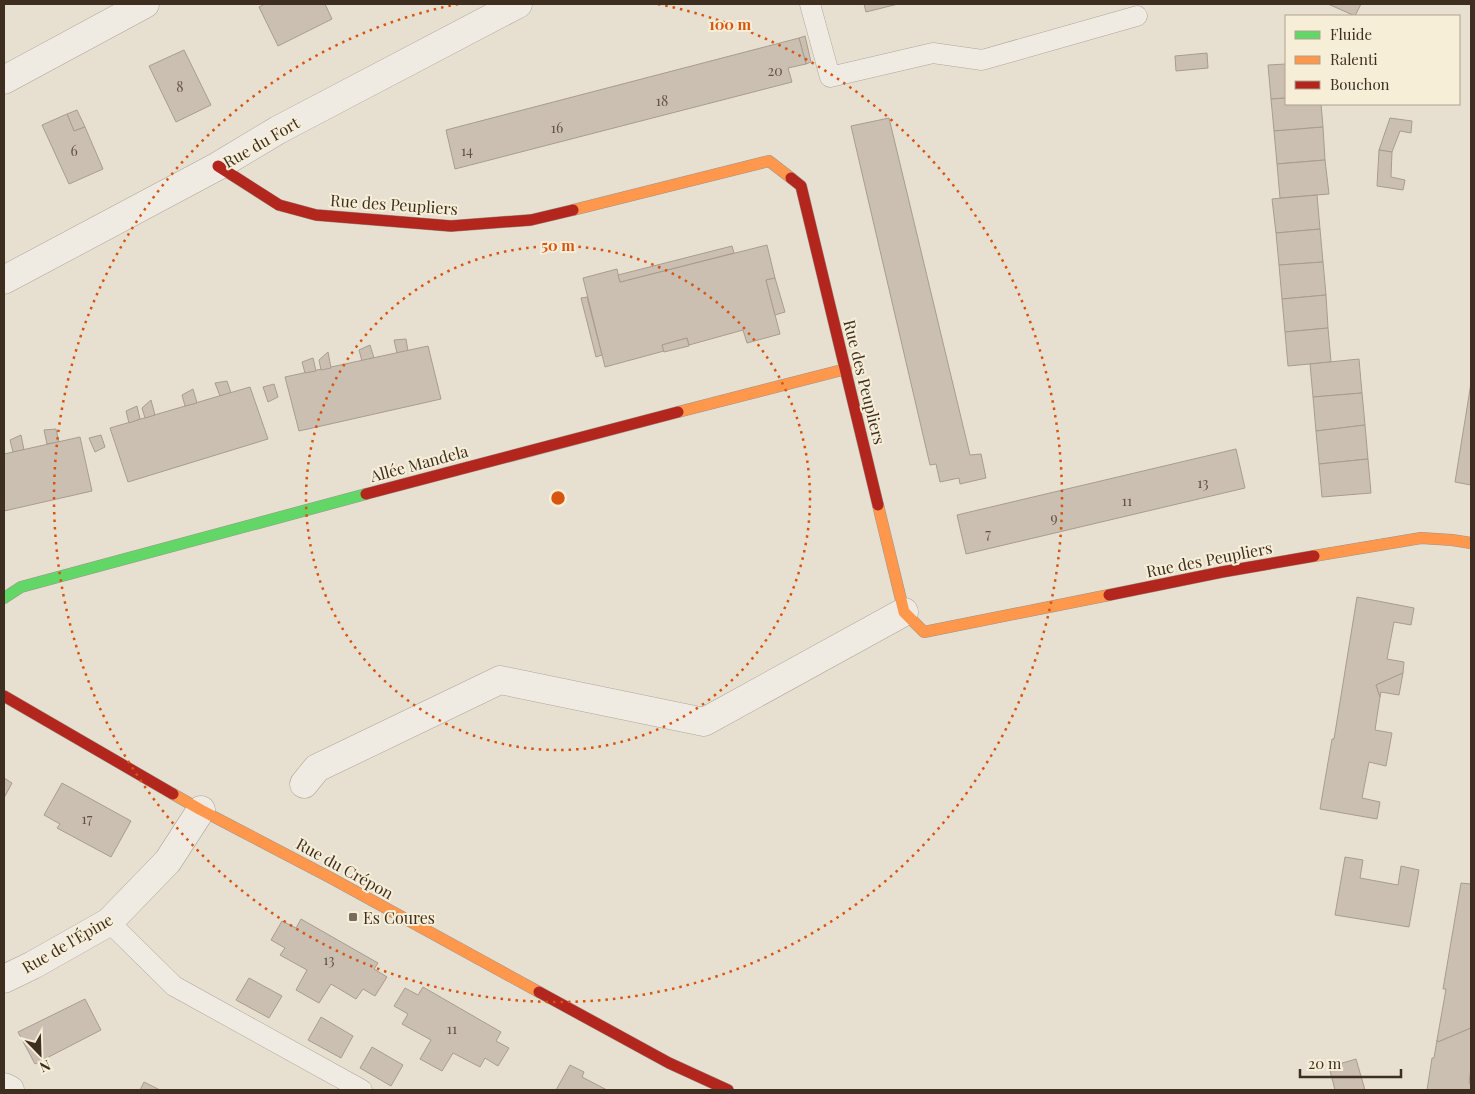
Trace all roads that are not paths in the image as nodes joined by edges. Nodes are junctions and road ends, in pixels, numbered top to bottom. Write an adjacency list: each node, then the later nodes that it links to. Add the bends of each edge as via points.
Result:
1 (145, 4): 5 (street)
2 (518, 4): 6 (street, Rue du Fort, via 278,130)
3 (810, 4): 4 (lane, via 830,77 933,53 982,60)
4 (1137, 16)
5 (4, 80)
6 (218, 166): 7 (street, Rue du Fort); 8 (street, Rue des Peupliers, via 280,205 316,215 451,226 531,220 769,161 801,186)
7 (4, 280)
8 (846, 369): 10 (street, Allée Mandela, via 468,466 21,587); 11 (street, Rue des Peupliers)
9 (1471, 543): 11 (street, Rue des Peupliers, via 1420,538 1222,572 924,632)
10 (4, 598)
11 (904, 612): 13 (street, via 704,722 500,680 317,768)
12 (4, 696): 14 (street, Rue du Crépon)
13 (304, 784)
14 (201, 810): 15 (street, Rue de l'Épine, via 168,862); 20 (street, Rue du Crépon, via 669,1063)
15 (109, 922): 16 (street, Rue de l'Épine); 19 (lane, via 174,986)
16 (4, 979)
17 (4, 1087): 18 (street)
18 (10, 1090)
19 (362, 1090)
20 (728, 1090)

